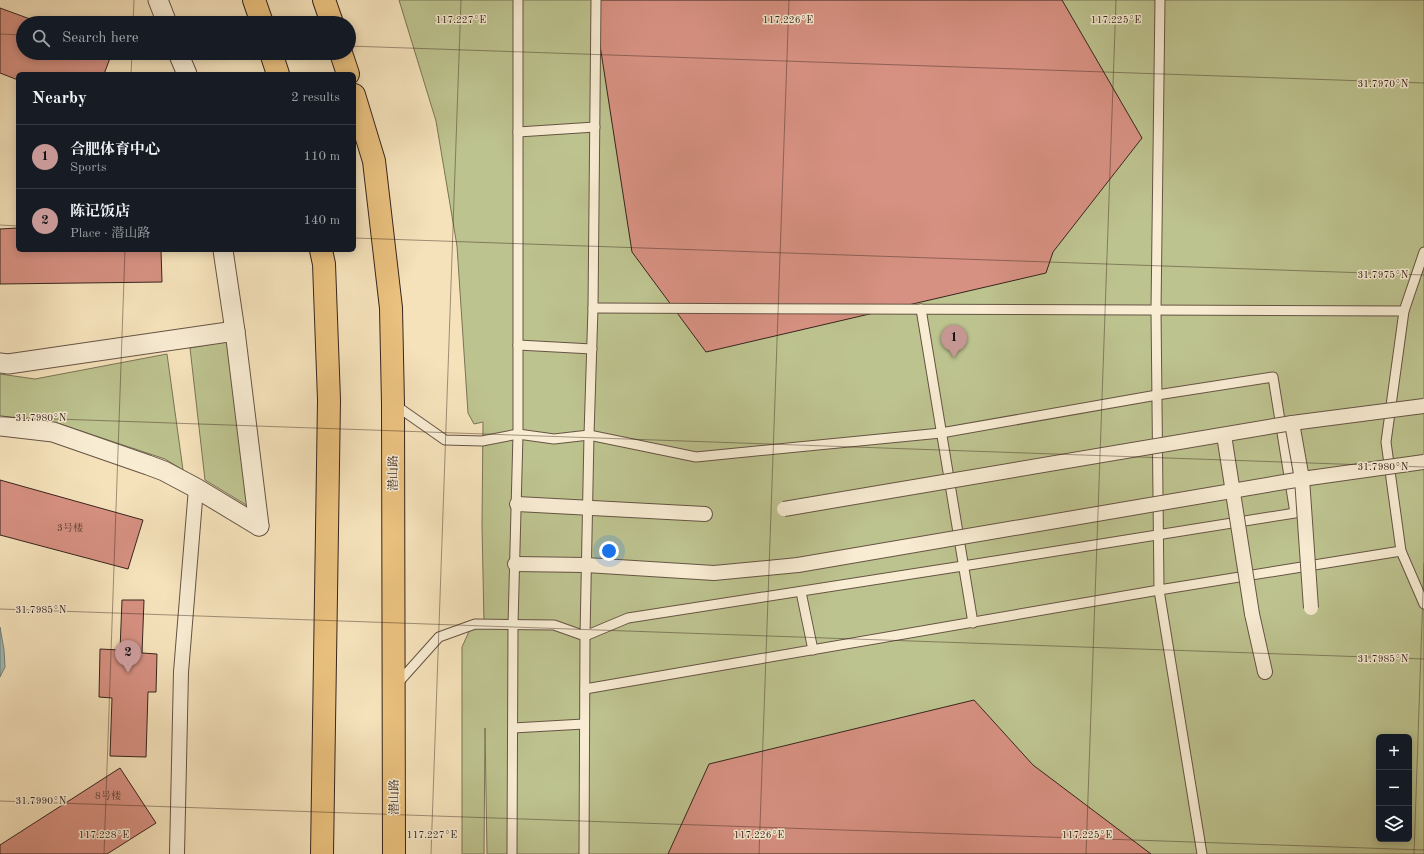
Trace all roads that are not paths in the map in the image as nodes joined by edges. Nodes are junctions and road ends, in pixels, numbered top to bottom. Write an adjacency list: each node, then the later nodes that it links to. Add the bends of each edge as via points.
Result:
1 (158, 0): 7 (street)
2 (254, 0): 8 (main road)
3 (324, 0): 9 (main road)
4 (518, 0): 18 (lane)
5 (596, 0): 17 (lane)
6 (1160, 0): 24 (lane)
7 (164, 16)
8 (260, 16)
9 (330, 16)
10 (181, 60): 13 (street)
11 (273, 60): 14 (main road)
12 (343, 60): 15 (main road)
13 (185, 72)
14 (277, 72)
15 (347, 72)
16 (356, 102): 31 (main road, 潜山路, via 374,161 391,308)
17 (595, 127): 18 (lane); 22 (lane)
18 (518, 132): 27 (lane)
19 (223, 252): 26 (street)
20 (321, 252): 66 (main road, via 329,400)
21 (1424, 252): 25 (lane)
22 (593, 308): 23 (lane); 28 (lane)
23 (921, 309): 24 (lane); 35 (lane)
24 (1156, 310): 25 (lane); 30 (lane)
25 (1404, 311): 48 (lane, via 1386,442)
26 (236, 332): 29 (street, via 8,364); 41 (street, via 259,526)
27 (518, 345): 28 (lane); 36 (lane)
28 (592, 349): 37 (lane)
29 (0, 363)
30 (1157, 396): 35 (lane); 47 (lane); 47 (lane, via 1273,377 1295,513)
31 (393, 404): 36 (lane, via 445,440 482,441); 61 (main road, 潜山路)
32 (1424, 406): 33 (street, bridge)
33 (1292, 423): 38 (street, bridge); 40 (street, bridge)
34 (0, 426): 41 (street, via 53,432 148,464)
35 (941, 433): 37 (lane, via 696,457); 51 (lane)
36 (518, 434): 37 (lane, via 554,439); 43 (lane)
37 (589, 435): 44 (lane)
38 (1224, 435): 42 (street, bridge); 45 (street, bridge)
39 (1424, 462): 40 (street, bridge)
40 (1302, 479): 42 (street, bridge); 55 (street, bridge)
41 (196, 488): 65 (street, via 181,672)
42 (1233, 491): 50 (street, bridge, via 798,565 714,572); 60 (street, bridge, via 1252,614)
43 (517, 504): 44 (street); 49 (lane)
44 (588, 508): 46 (street); 50 (lane)
45 (784, 509)
46 (705, 514)
47 (1159, 535): 51 (lane); 52 (lane)
48 (1402, 551): 52 (lane); 54 (lane)
49 (515, 564): 50 (street); 57 (lane)
50 (586, 565): 58 (lane)
51 (963, 566): 53 (lane); 56 (lane)
52 (1159, 590): 56 (lane); 70 (lane)
53 (801, 592): 58 (lane, via 628,618); 59 (lane)
54 (1424, 604)
55 (1311, 608)
56 (973, 623): 59 (lane)
57 (513, 624): 58 (lane, via 554,625); 61 (lane, via 475,624 439,637); 64 (lane)
58 (585, 636): 62 (lane)
59 (814, 650): 62 (lane)
60 (1265, 672)
61 (394, 687): 67 (main road, 潜山路)
62 (584, 689): 63 (lane)
63 (584, 724): 64 (lane); 69 (lane)
64 (513, 728): 68 (lane)
65 (177, 854)
66 (322, 854)
67 (394, 854)
68 (512, 854)
69 (584, 854)
70 (1202, 854)

